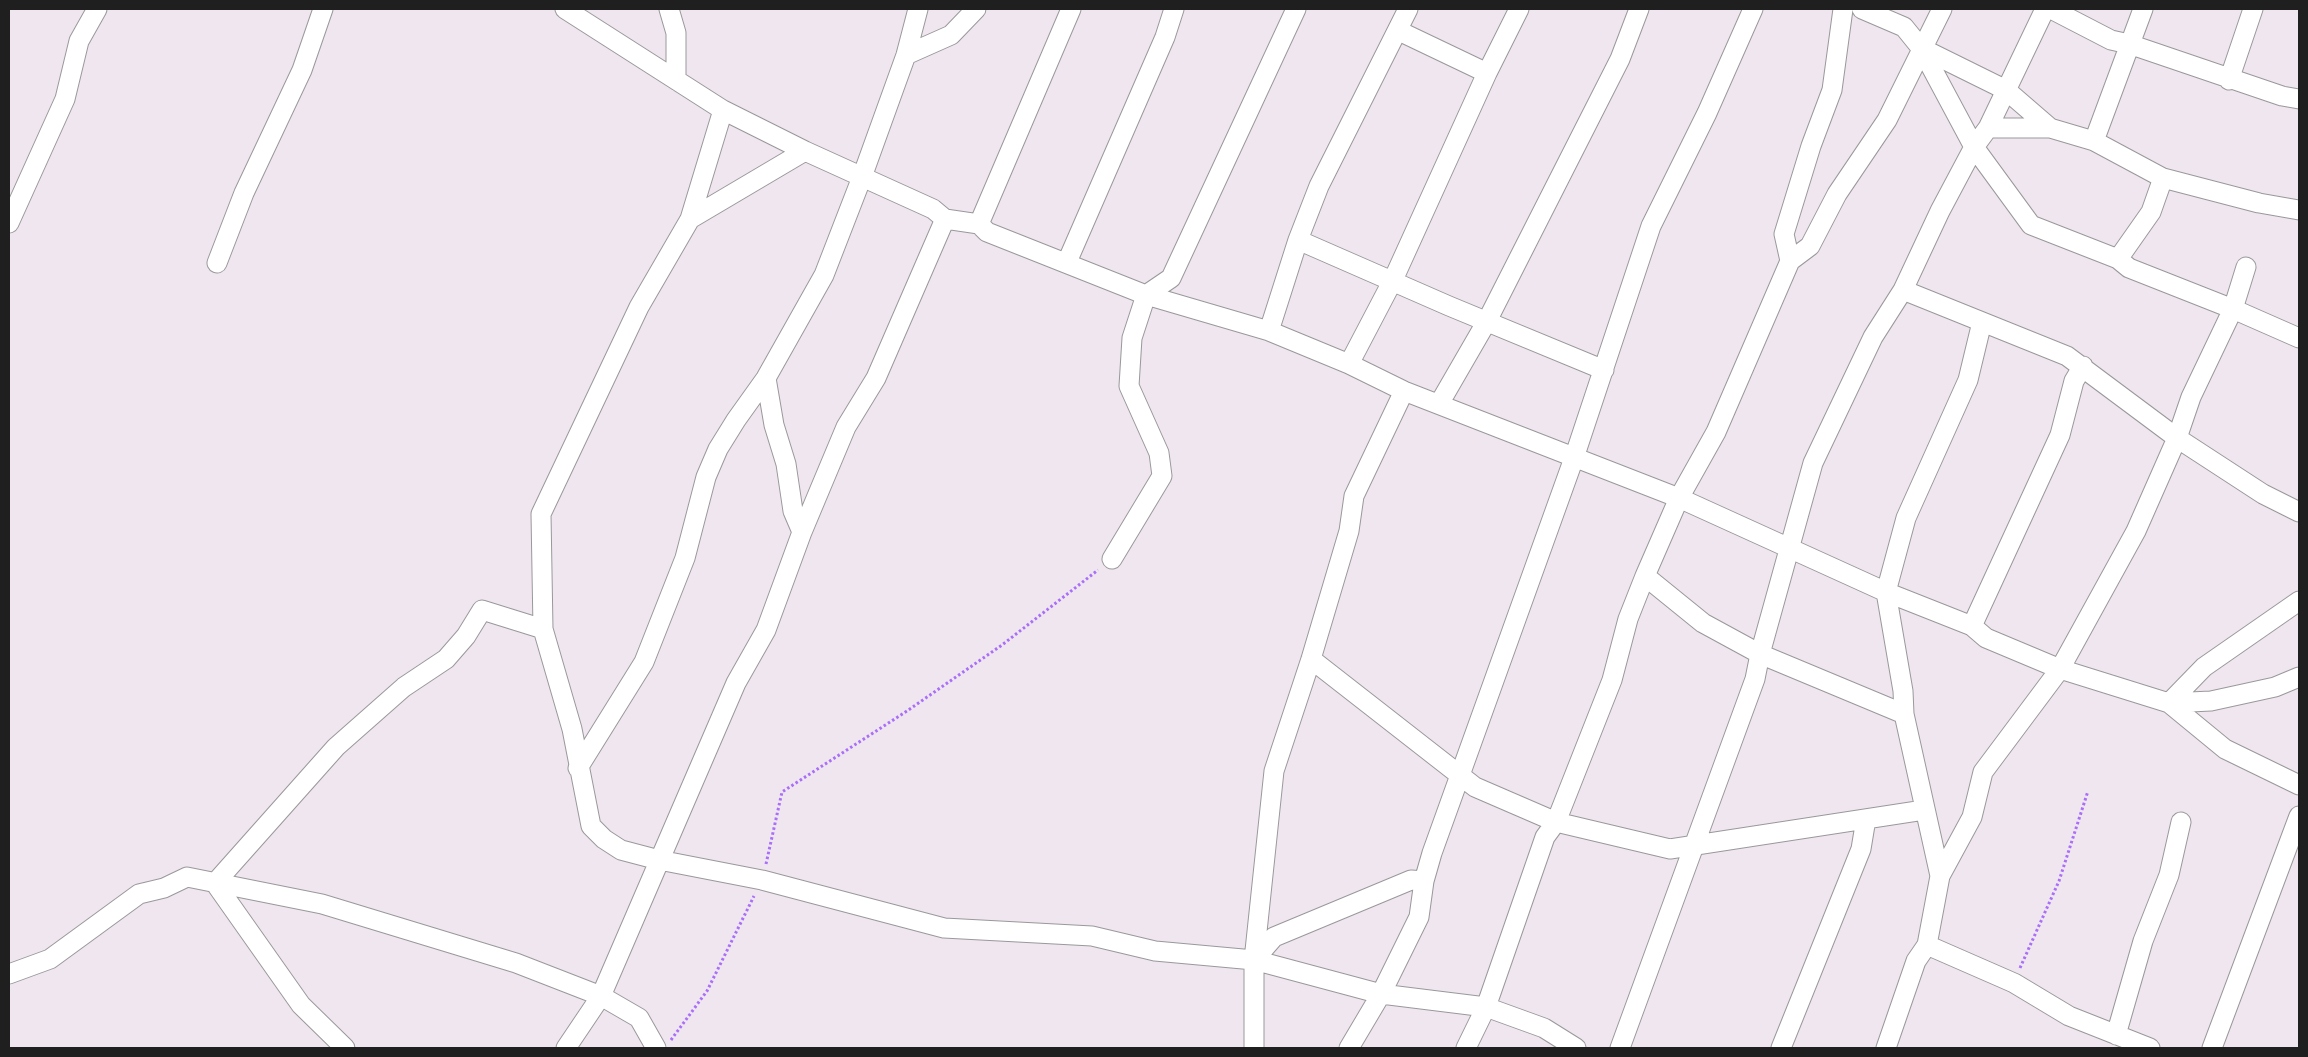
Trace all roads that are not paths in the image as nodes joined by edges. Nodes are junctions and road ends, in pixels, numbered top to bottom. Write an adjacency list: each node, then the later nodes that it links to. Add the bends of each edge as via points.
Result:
1 (97, 9): 41 (street, via 79,41 65,99)
2 (323, 9): 47 (street, via 302,70 244,193)
3 (565, 9): 26 (street)
4 (669, 9): 26 (street, via 676,33)
5 (918, 9): 24 (street)
6 (976, 9): 24 (street, via 951,35)
7 (1071, 9): 42 (street)
8 (1174, 9): 46 (street, via 1165,37)
9 (1296, 9): 51 (street, via 1170,278)
10 (1408, 9): 21 (street)
11 (1520, 9): 25 (street)
12 (1639, 9): 53 (street, via 1620,58)
13 (1752, 9): 59 (street, via 1707,113 1651,226)
14 (1843, 9): 45 (street, via 1832,90 1784,234)
15 (1862, 9): 23 (street, via 1904,27)
16 (1942, 9): 23 (street)
17 (2045, 9): 28 (street)
18 (2051, 9): 22 (street, via 2112,40)
19 (2143, 9): 22 (street)
20 (2252, 9): 27 (street)
21 (1399, 30): 25 (street); 43 (street, via 1319,186)
22 (2129, 44): 27 (street); 33 (street)
23 (1921, 48): 28 (street); 34 (street); 45 (street, via 1887,120 1837,194 1810,246)
24 (906, 55): 36 (street)
25 (1487, 73): 49 (street)
26 (676, 80): 30 (street)
27 (2230, 80): 29 (street)
28 (2006, 90): 31 (street); 32 (street)
29 (2299, 99)
30 (723, 110): 35 (street); 39 (street)
31 (1988, 128): 32 (street); 34 (street)
32 (2050, 128): 33 (street)
33 (2094, 141): 37 (street)
34 (1974, 147): 44 (street, via 2031,225); 50 (street)
35 (805, 151): 36 (street); 39 (street)
36 (862, 177): 40 (street, via 933,209); 60 (street, via 824,275)
37 (2162, 178): 38 (street); 44 (street, via 2150,212)
38 (2299, 210)
39 (690, 219): 74 (street, via 639,307 541,514)
40 (945, 219): 42 (street); 67 (street, via 876,378 846,427)
41 (9, 222)
42 (978, 224): 46 (street, via 987,232)
43 (1298, 240): 49 (street); 55 (street)
44 (2118, 258): 52 (street, via 2129,268)
45 (1790, 260): 65 (street, via 1716,432)
46 (1066, 262): 51 (street)
47 (217, 263)
48 (2246, 267): 52 (street)
49 (1393, 280): 53 (street); 57 (street)
50 (1903, 290): 54 (street); 68 (street, via 1873,337 1814,463)
51 (1146, 294): 55 (street); 69 (street, via 1132,338 1129,386 1159,453 1162,476)
52 (2233, 309): 56 (street); 63 (street, via 2191,397)
53 (1487, 321): 59 (street); 62 (street)
54 (1982, 322): 58 (street, via 2067,356); 71 (street, via 1968,380 1906,518)
55 (1269, 331): 57 (street)
56 (2299, 338)
57 (1349, 364): 61 (street)
58 (2083, 366): 63 (street); 73 (street, via 2074,382 2060,435)
59 (1604, 370): 64 (street)
60 (766, 378): 67 (street, via 793,510); 81 (street, via 718,449 706,477 685,558 644,662)
61 (1404, 391): 62 (street); 76 (street, via 1354,496 1349,531)
62 (1439, 404): 64 (street)
63 (2177, 438): 66 (street, via 2263,494); 77 (street, via 2136,531)
64 (1574, 458): 65 (street); 82 (street)
65 (1679, 498): 68 (street); 70 (street)
66 (2299, 512)
67 (802, 532): 90 (street, via 766,630 736,684)
68 (1789, 549): 71 (street); 75 (street)
69 (1112, 559)
70 (1644, 576): 75 (street, via 1703,624); 87 (street, via 1628,619 1612,680)
71 (1886, 592): 73 (street); 80 (street)
72 (2299, 601): 79 (street, via 2204,667)
73 (1972, 626): 77 (street, via 1986,638)
74 (542, 630): 81 (street, via 572,729); 93 (street, via 482,610 446,659 404,688 336,746)
75 (1760, 654): 80 (street); 89 (street, via 1755,679)
76 (1312, 659): 82 (street); 95 (street, via 1274,771)
77 (2060, 669): 79 (street); 91 (street, via 1984,772 1972,816)
78 (2299, 677): 79 (street, via 2275,687 2211,701)
79 (2169, 703): 83 (street, via 2225,749)
80 (1904, 714): 84 (street)
81 (578, 768): 90 (street, via 590,826 621,850)
82 (1459, 774): 87 (street, via 1474,787); 92 (street)
83 (2299, 785)
84 (1924, 810): 86 (street); 91 (street)
85 (2299, 816): 112 (street)
86 (1866, 819): 89 (street); 110 (street, via 1861,848)
87 (1556, 822): 89 (street, via 1670,849); 99 (street, via 1545,837)
88 (2181, 822): 100 (street, via 2169,875 2143,941)
89 (1696, 844): 109 (street)
90 (659, 860): 95 (street, via 762,880 944,928 1092,936 1155,951); 98 (street)
91 (1940, 876): 94 (street)
92 (1424, 882): 95 (street, via 1411,880 1274,938); 97 (street, via 1419,917)
93 (215, 883): 96 (street, via 187,877 164,888 139,894 50,959); 98 (street, via 322,904 516,962); 103 (street, via 301,1005)
94 (1927, 946): 100 (street, via 2014,983 2069,1016); 102 (street, via 1916,961)
95 (1254, 960): 97 (street); 105 (street)
96 (9, 974)
97 (1381, 994): 99 (street); 106 (street)
98 (601, 996): 101 (street, via 639,1018); 104 (street)
99 (1486, 1007): 107 (street); 108 (street, via 1544,1028)
100 (2116, 1035): 111 (street)
101 (663, 1045)
102 (1892, 1046)
103 (345, 1048)
104 (566, 1048)
105 (1254, 1048)
106 (1349, 1048)
107 (1466, 1048)
108 (1576, 1048)
109 (1620, 1048)
110 (1781, 1048)
111 (2150, 1048)
112 (2212, 1048)

